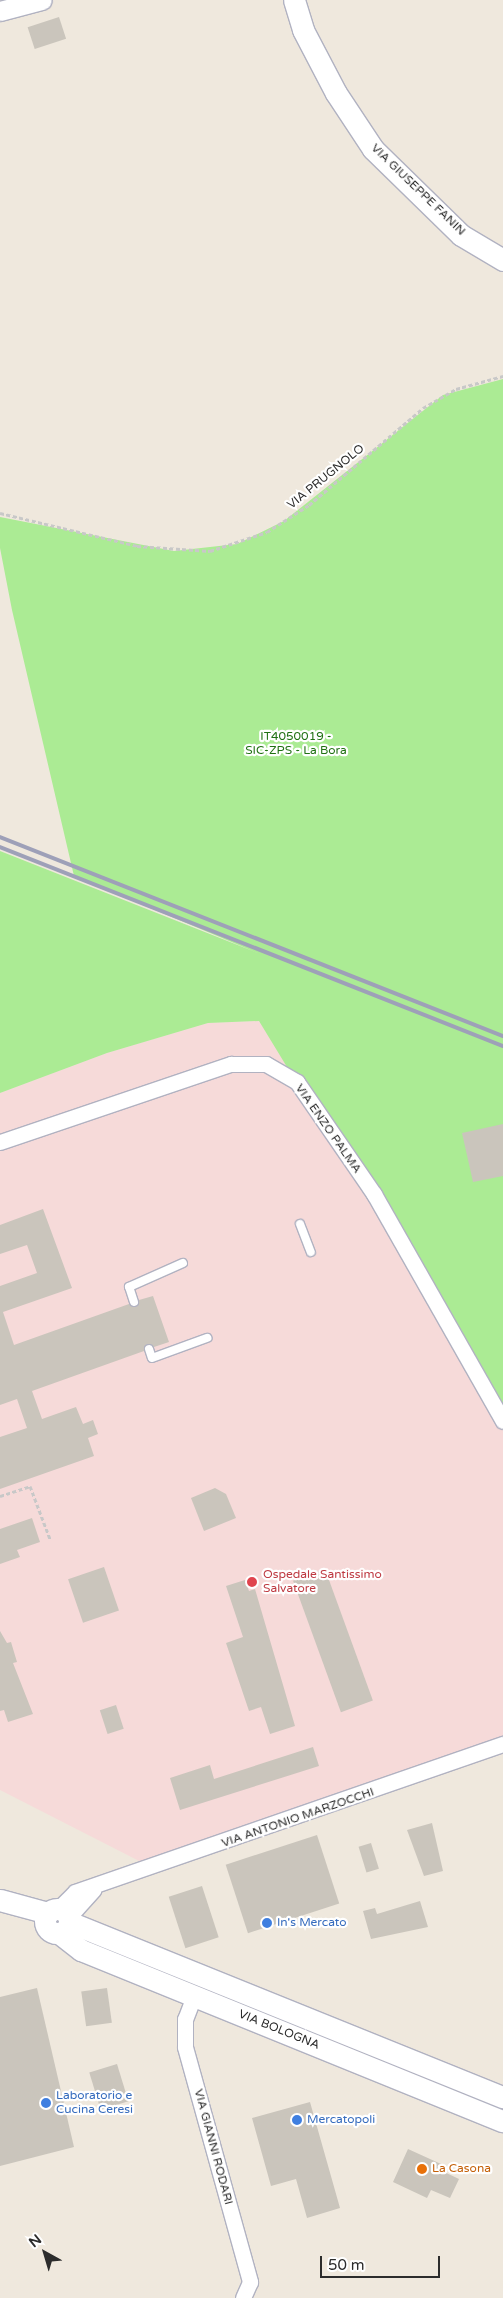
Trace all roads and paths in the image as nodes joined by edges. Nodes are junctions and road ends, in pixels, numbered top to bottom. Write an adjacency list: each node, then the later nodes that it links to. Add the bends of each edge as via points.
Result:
1 (42, 0): 3 (street)
2 (294, 0): 4 (main road, VIA GIUSEPPE FANIN, via 303,30 336,93 373,149 461,235)
3 (0, 11)
4 (503, 260)
5 (503, 376): 6 (path, VIA PRUGNOLO, via 456,389 423,408 309,505 267,532 210,551 137,546)
6 (0, 513)
7 (0, 1142): 14 (street, VIA ENZO PALMA, via 231,1064 266,1064 297,1082 374,1194)
8 (300, 1224): 9 (lane)
9 (311, 1252)
10 (183, 1263): 11 (lane, via 130,1287)
11 (134, 1302)
12 (207, 1338): 13 (lane, via 152,1358)
13 (149, 1349)
14 (503, 1421)
15 (0, 1496): 16 (path, via 30,1486)
16 (50, 1539)
17 (503, 1744): 20 (street, VIA ANTONIO MARZOCCHI, via 93,1890 76,1892)
18 (0, 1900): 20 (main road, VIA BOLOGNA)
19 (0, 1916): 20 (main road, VIA BOLOGNA)
20 (58, 1920): 21 (main road, VIA BOLOGNA, via 81,1950); 22 (main road, VIA BOLOGNA)
21 (194, 1996): 23 (main road, VIA BOLOGNA); 24 (street, VIA GIANNI RODARI, via 185,2019 185,2046 250,2282)
22 (503, 2097)
23 (503, 2121)
24 (243, 2298)

